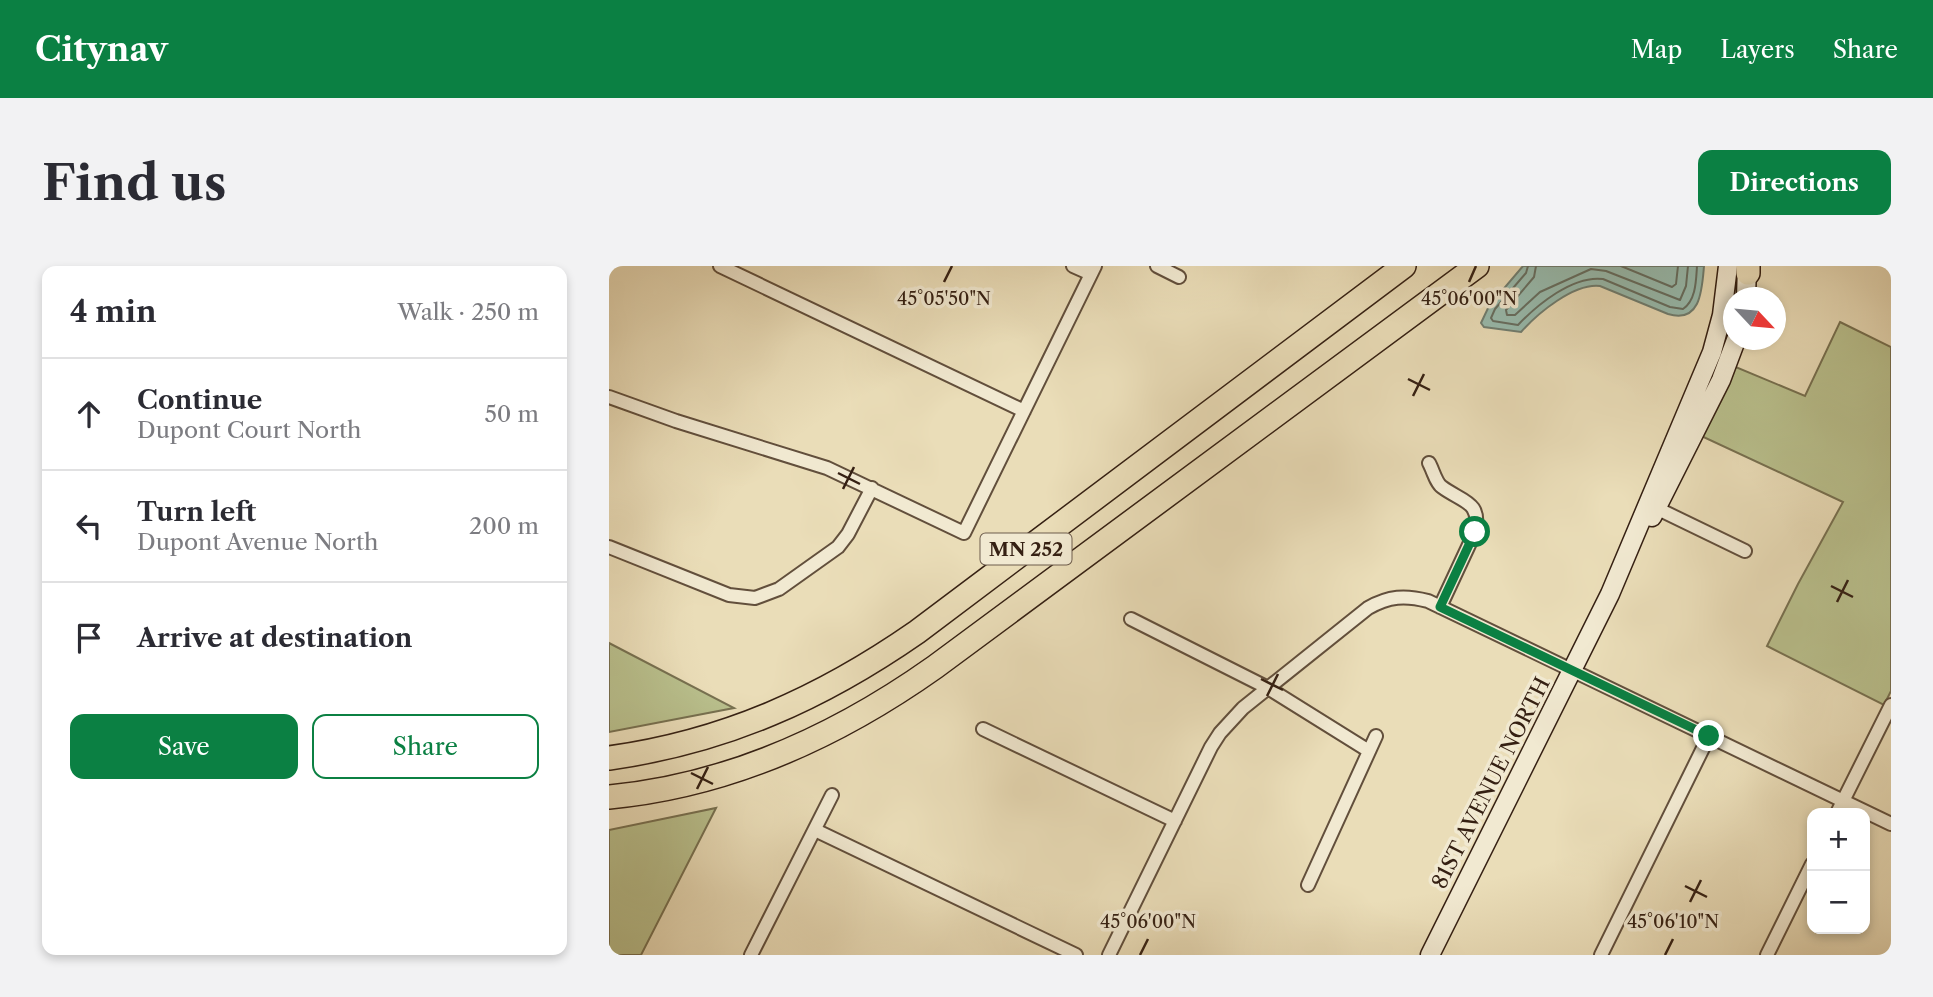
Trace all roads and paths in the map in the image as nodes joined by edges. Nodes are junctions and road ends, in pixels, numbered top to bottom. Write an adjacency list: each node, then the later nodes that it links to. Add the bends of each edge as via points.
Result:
1 (720, 266): 12 (street)
2 (1073, 266): 7 (street)
3 (1157, 266): 8 (street)
4 (1405, 266): 27 (highway, MN 252, via 864,668 808,698 737,727)
5 (1477, 266): 29 (highway, MN 252, via 879,704 806,743 748,765 679,785)
6 (1743, 268): 9 (street, 81ST AVENUE NORTH); 15 (street, 81ST AVENUE NORTH)
7 (1093, 270): 12 (street)
8 (1179, 277)
9 (1745, 287)
10 (1732, 350): 15 (street, 81ST AVENUE NORTH, via 1721,380)
11 (609, 397): 14 (street, via 827,468)
12 (1024, 411): 14 (street, via 964,533)
13 (1429, 463): 18 (street, via 1440,486 1470,503 1477,522)
14 (872, 488): 16 (street, via 838,547 779,589 755,598 729,595)
15 (1652, 506): 17 (street); 20 (street, 81ST AVENUE NORTH)
16 (609, 547)
17 (1745, 551)
18 (1440, 607): 20 (street); 21 (street, via 1413,597 1382,600)
19 (1131, 619): 21 (street)
20 (1573, 671): 25 (street); 40 (street, 81ST AVENUE NORTH)
21 (1268, 688): 26 (street); 32 (street, via 1220,733)
22 (1891, 705): 30 (street)
23 (983, 729): 32 (street)
24 (1376, 736): 26 (street)
25 (1709, 736): 30 (street); 41 (street)
26 (1369, 751): 36 (street)
27 (609, 758)
28 (832, 795): 34 (street)
29 (609, 797)
30 (1843, 801): 31 (street); 33 (street)
31 (1840, 808)
32 (1175, 821): 39 (street)
33 (1891, 824)
34 (815, 830): 37 (street); 38 (street)
35 (1809, 871): 42 (street)
36 (1308, 885)
37 (751, 955)
38 (1076, 955)
39 (1109, 955)
40 (1430, 955)
41 (1601, 955)
42 (1767, 955)

